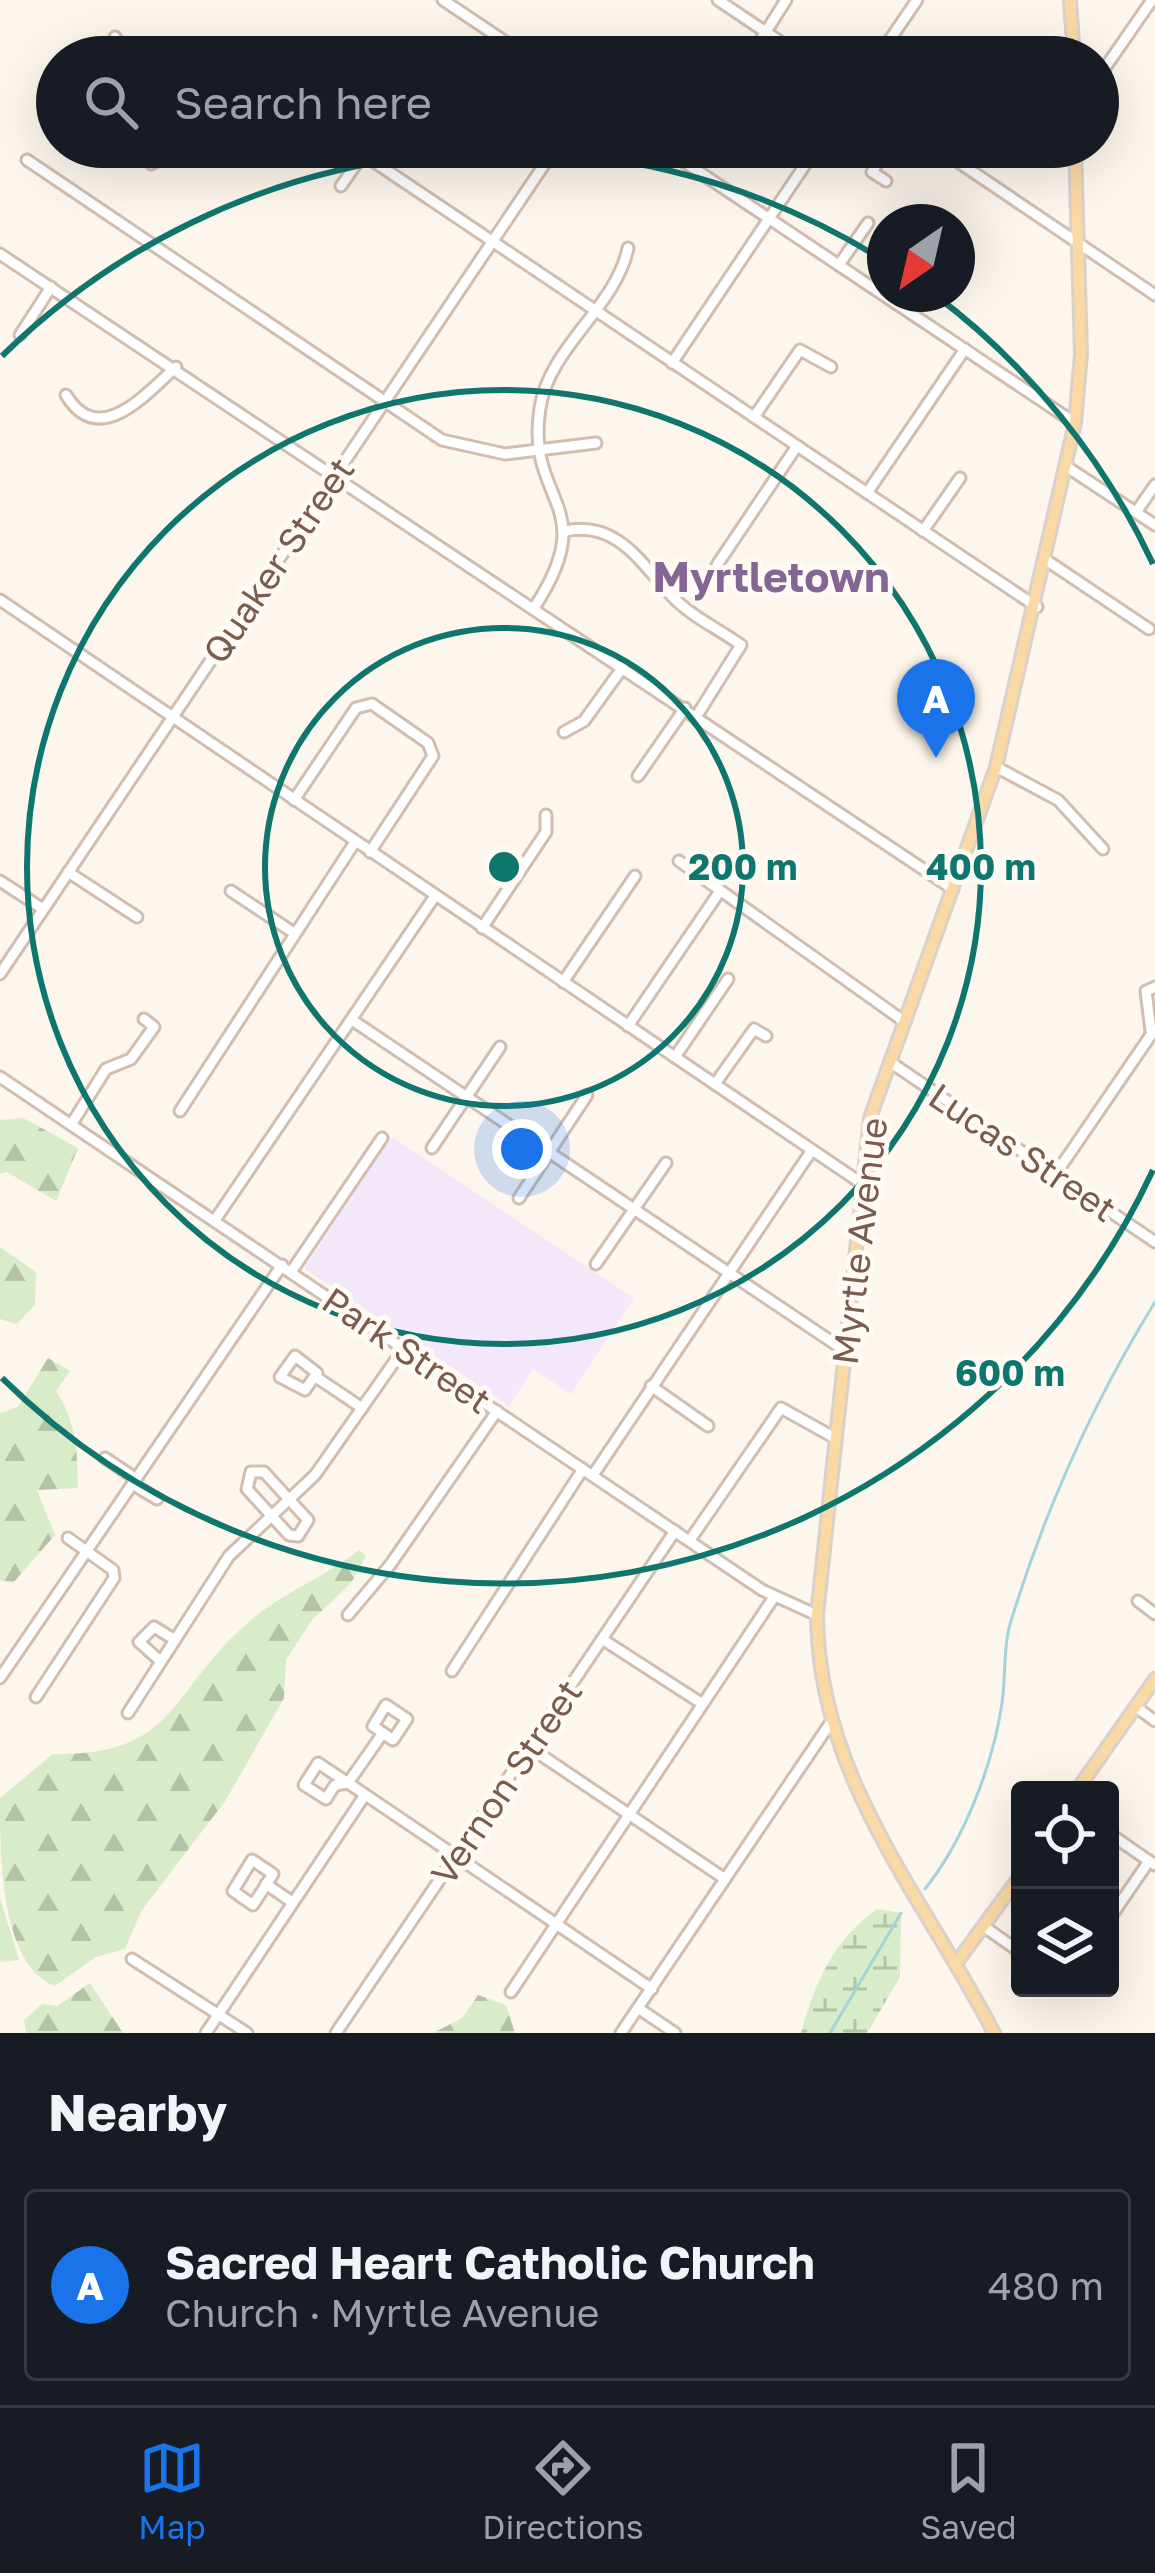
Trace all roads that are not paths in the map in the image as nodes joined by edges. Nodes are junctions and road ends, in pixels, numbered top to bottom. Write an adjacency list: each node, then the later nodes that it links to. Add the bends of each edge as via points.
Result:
1 (443, 0): 8 (street)
2 (718, 0): 7 (street)
3 (786, 0): 7 (street)
4 (917, 0): 11 (street)
5 (1070, 0): 12 (main road)
6 (1152, 0): 13 (street)
7 (765, 32): 9 (street); 10 (street)
8 (497, 36)
9 (763, 36)
10 (771, 36)
11 (892, 36)
12 (1073, 36)
13 (1119, 48)
14 (27, 160): 15 (street)
15 (36, 166)
16 (39, 168): 45 (street)
17 (350, 168): 26 (street)
18 (384, 168): 29 (street)
19 (542, 168): 29 (street, Quaker Street)
20 (694, 168): 27 (street)
21 (803, 168): 27 (street)
22 (874, 168): 25 (street)
23 (967, 168): 30 (street)
24 (1075, 168): 30 (main road, Myrtle Avenue)
25 (886, 181)
26 (341, 186)
27 (769, 218): 33 (street); 41 (street)
28 (867, 224): 33 (street)
29 (492, 242): 37 (street); 45 (street, Quaker Street)
30 (1075, 242): 36 (street); 47 (main road, Myrtle Avenue)
31 (628, 248): 37 (street)
32 (0, 254): 35 (street)
33 (839, 266): 34 (street)
34 (867, 282)
35 (51, 287): 39 (street); 43 (street)
36 (1155, 295)
37 (593, 310): 41 (street); 50 (street, via 548,380)
38 (914, 312): 40 (street)
39 (20, 334)
40 (965, 350): 47 (street); 55 (street)
41 (672, 363): 46 (street)
42 (830, 367): 46 (street, via 800,350)
43 (176, 368): 44 (street, via 108,419 81,412); 52 (street)
44 (66, 394)
45 (384, 401): 50 (street, via 453,444 496,454); 52 (street, Quaker Street)
46 (754, 417): 49 (street)
47 (1076, 423): 51 (main road, Myrtle Avenue)
48 (596, 442): 50 (street)
49 (797, 446): 55 (street); 61 (street)
50 (539, 451): 58 (street)
51 (1067, 467): 56 (street); 60 (main road, Myrtle Avenue)
52 (336, 474): 64 (street); 69 (street, Quaker Street)
53 (960, 478): 59 (street)
54 (1155, 485): 56 (street)
55 (867, 493): 59 (street)
56 (1136, 512): 57 (street)
57 (1155, 525)
58 (566, 531): 64 (street, via 559,568); 68 (street, via 590,530 625,545 678,602 742,647)
59 (923, 531): 63 (street)
60 (1046, 560): 63 (main road, Myrtle Avenue); 65 (street)
61 (717, 565)
62 (0, 600): 69 (street)
63 (1037, 607): 71 (main road, Myrtle Avenue)
64 (534, 608): 66 (street)
65 (1149, 629)
66 (623, 667): 67 (street); 70 (street, via 584,722)
67 (685, 708): 68 (street); 72 (street)
68 (696, 716): 82 (street)
69 (172, 718): 73 (street); 79 (street, Quaker Street)
70 (564, 732)
71 (996, 767): 76 (street, via 1058,800); 82 (main road, Myrtle Avenue)
72 (638, 776)
73 (294, 800): 75 (street); 77 (street, via 356,708 372,704 428,743 433,756)
74 (546, 815): 88 (street, via 546,832)
75 (355, 842): 77 (street); 89 (street)
76 (1103, 849)
77 (370, 852): 85 (street)
78 (679, 862): 84 (street)
79 (68, 872): 86 (street, Quaker Street); 87 (street)
80 (635, 876): 92 (street)
81 (0, 881): 86 (street)
82 (952, 889): 96 (main road, Myrtle Avenue)
83 (232, 891): 89 (street)
84 (720, 891): 96 (street); 97 (street)
85 (435, 896): 88 (street); 95 (street)
86 (43, 909): 90 (street, Quaker Street)
87 (136, 917)
88 (482, 928): 92 (street)
89 (294, 933): 107 (street)
90 (0, 974)
91 (728, 979): 101 (street)
92 (563, 982): 97 (street)
93 (1155, 987): 98 (street, via 1146,991)
94 (144, 1019): 108 (street, via 154,1028 145,1041 131,1059 106,1069)
95 (352, 1020): 106 (street); 118 (street)
96 (905, 1022): 102 (main road, Myrtle Avenue)
97 (628, 1026): 101 (street)
98 (1153, 1030): 114 (street)
99 (766, 1036): 104 (street, via 754,1029)
100 (500, 1047): 106 (street)
101 (675, 1057): 104 (street)
102 (890, 1062): 114 (street, Lucas Street); 115 (main road, Myrtle Avenue, via 870,1118)
103 (0, 1077): 108 (street, Park Street)
104 (715, 1084): 111 (street)
105 (587, 1095): 112 (street)
106 (467, 1098): 110 (street); 112 (street)
107 (180, 1111)
108 (71, 1124): 118 (street, Park Street)
109 (382, 1138): 121 (street)
110 (432, 1148)
111 (812, 1150): 115 (street); 122 (street)
112 (549, 1153): 116 (street); 117 (street)
113 (666, 1162): 117 (street)
114 (1055, 1175): 119 (street, Lucas Street)
115 (861, 1184): 124 (main road, Myrtle Avenue)
116 (519, 1198)
117 (634, 1210): 120 (street); 122 (street)
118 (214, 1220): 121 (street, Park Street)
119 (1155, 1242)
120 (596, 1264)
121 (287, 1269): 123 (street, Park Street); 133 (street)
122 (728, 1272): 124 (street); 126 (street)
123 (404, 1348): 127 (street); 128 (street, Park Street)
124 (844, 1350): 130 (main road, Myrtle Avenue)
125 (316, 1377): 127 (street)
126 (651, 1387): 129 (street); 132 (street)
127 (362, 1408): 135 (street)
128 (497, 1411): 132 (street, Park Street); 144 (street)
129 (708, 1426)
130 (835, 1438): 139 (street, via 787,1409 775,1413); 145 (main road, Myrtle Avenue)
131 (105, 1458): 133 (street)
132 (588, 1472): 137 (street, Park Street); 149 (street)
133 (133, 1480): 134 (street); 140 (street)
134 (157, 1499)
135 (289, 1499): 136 (street); 136 (street, via 308,1520 298,1536); 136 (street, via 264,1472 251,1472 247,1489)
136 (270, 1516): 146 (street, via 234,1550)
137 (675, 1531): 139 (street, Park Street); 147 (street, Vernon Street)
138 (68, 1538): 140 (street)
139 (690, 1540): 141 (street, Park Street)
140 (88, 1551): 150 (street); 152 (street, via 114,1578)
141 (774, 1597): 145 (street, Park Street); 153 (street)
142 (1138, 1601): 143 (street)
143 (1155, 1614)
144 (348, 1615)
145 (817, 1615): 157 (main road, Myrtle Avenue)
146 (172, 1638): 148 (street); 148 (street, via 154,1628 139,1642)
147 (602, 1639): 153 (street); 159 (street, Vernon Street)
148 (158, 1659): 155 (street)
149 (452, 1671)
150 (0, 1678)
151 (1155, 1678): 154 (main road)
152 (36, 1697)
153 (701, 1703): 163 (street)
154 (1136, 1707): 156 (street); 160 (main road)
155 (128, 1713)
156 (1155, 1720)
157 (830, 1725): 167 (street); 176 (main road, Myrtle Avenue, via 875,1829)
158 (383, 1733): 161 (street)
159 (529, 1748): 163 (street); 165 (street, Vernon Street)
160 (1083, 1781)
161 (348, 1783): 161 (street, via 318,1763 304,1785 326,1799 335,1785); 162 (street)
162 (365, 1795): 165 (street); 170 (street)
163 (628, 1813): 167 (street); 172 (street)
164 (1119, 1840): 166 (street)
165 (455, 1857): 172 (street); 183 (street, Vernon Street)
166 (1152, 1863): 171 (street)
167 (725, 1879): 177 (street)
168 (266, 1884): 168 (street, via 273,1874 253,1861 232,1891 253,1905); 170 (street)
169 (1012, 1889): 173 (main road)
170 (292, 1902): 180 (street)
171 (1119, 1906)
172 (553, 1923): 177 (street); 178 (street)
173 (986, 1928): 174 (street); 176 (main road)
174 (1011, 1946)
175 (132, 1959): 180 (street)
176 (957, 1963): 186 (main road, Myrtle Avenue)
177 (652, 1989): 179 (street)
178 (511, 1992)
179 (638, 2008): 184 (street); 185 (street)
180 (218, 2015): 181 (street); 182 (street)
181 (206, 2033)
182 (247, 2033)
183 (336, 2033)
184 (622, 2033)
185 (675, 2033)
186 (994, 2033)

